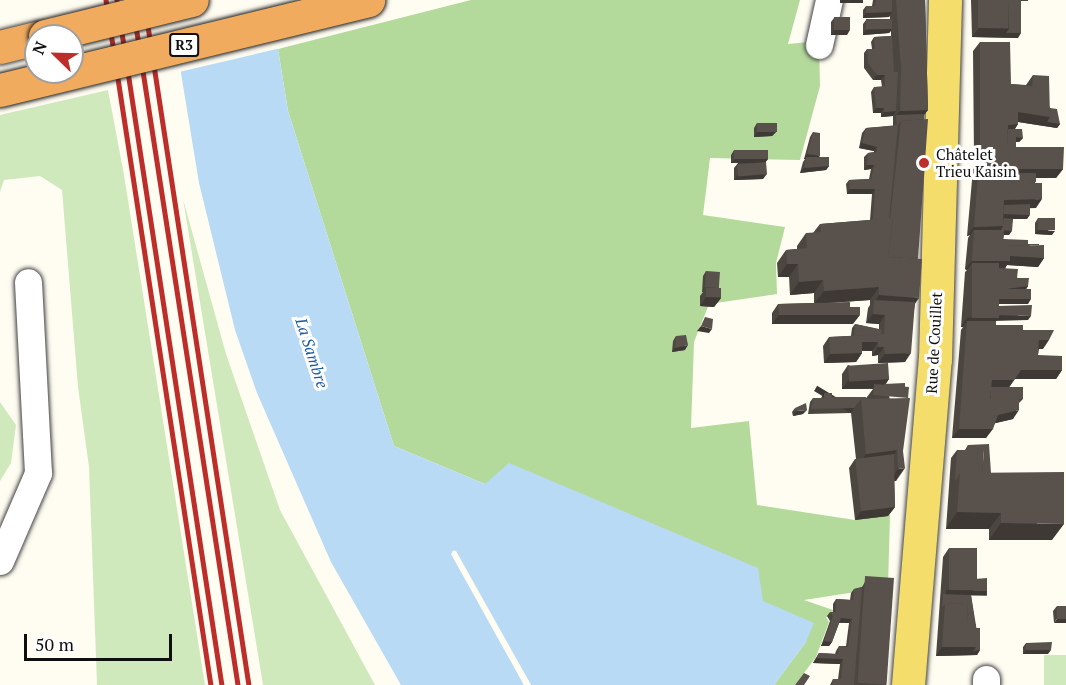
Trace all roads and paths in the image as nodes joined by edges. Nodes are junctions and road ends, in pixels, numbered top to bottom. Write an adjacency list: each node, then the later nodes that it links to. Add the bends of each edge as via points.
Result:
1 (192, 0): 5 (highway, bridge)
2 (368, 0): 9 (highway, R3, bridge)
3 (829, 0): 7 (lane)
4 (945, 0): 12 (main road, Rue de Couillet, via 934,359)
5 (84, 26)
6 (24, 41): 8 (highway)
7 (819, 45)
8 (0, 47)
9 (0, 90)
10 (28, 282): 11 (lane, via 38,473)
11 (0, 561)
12 (909, 685)

